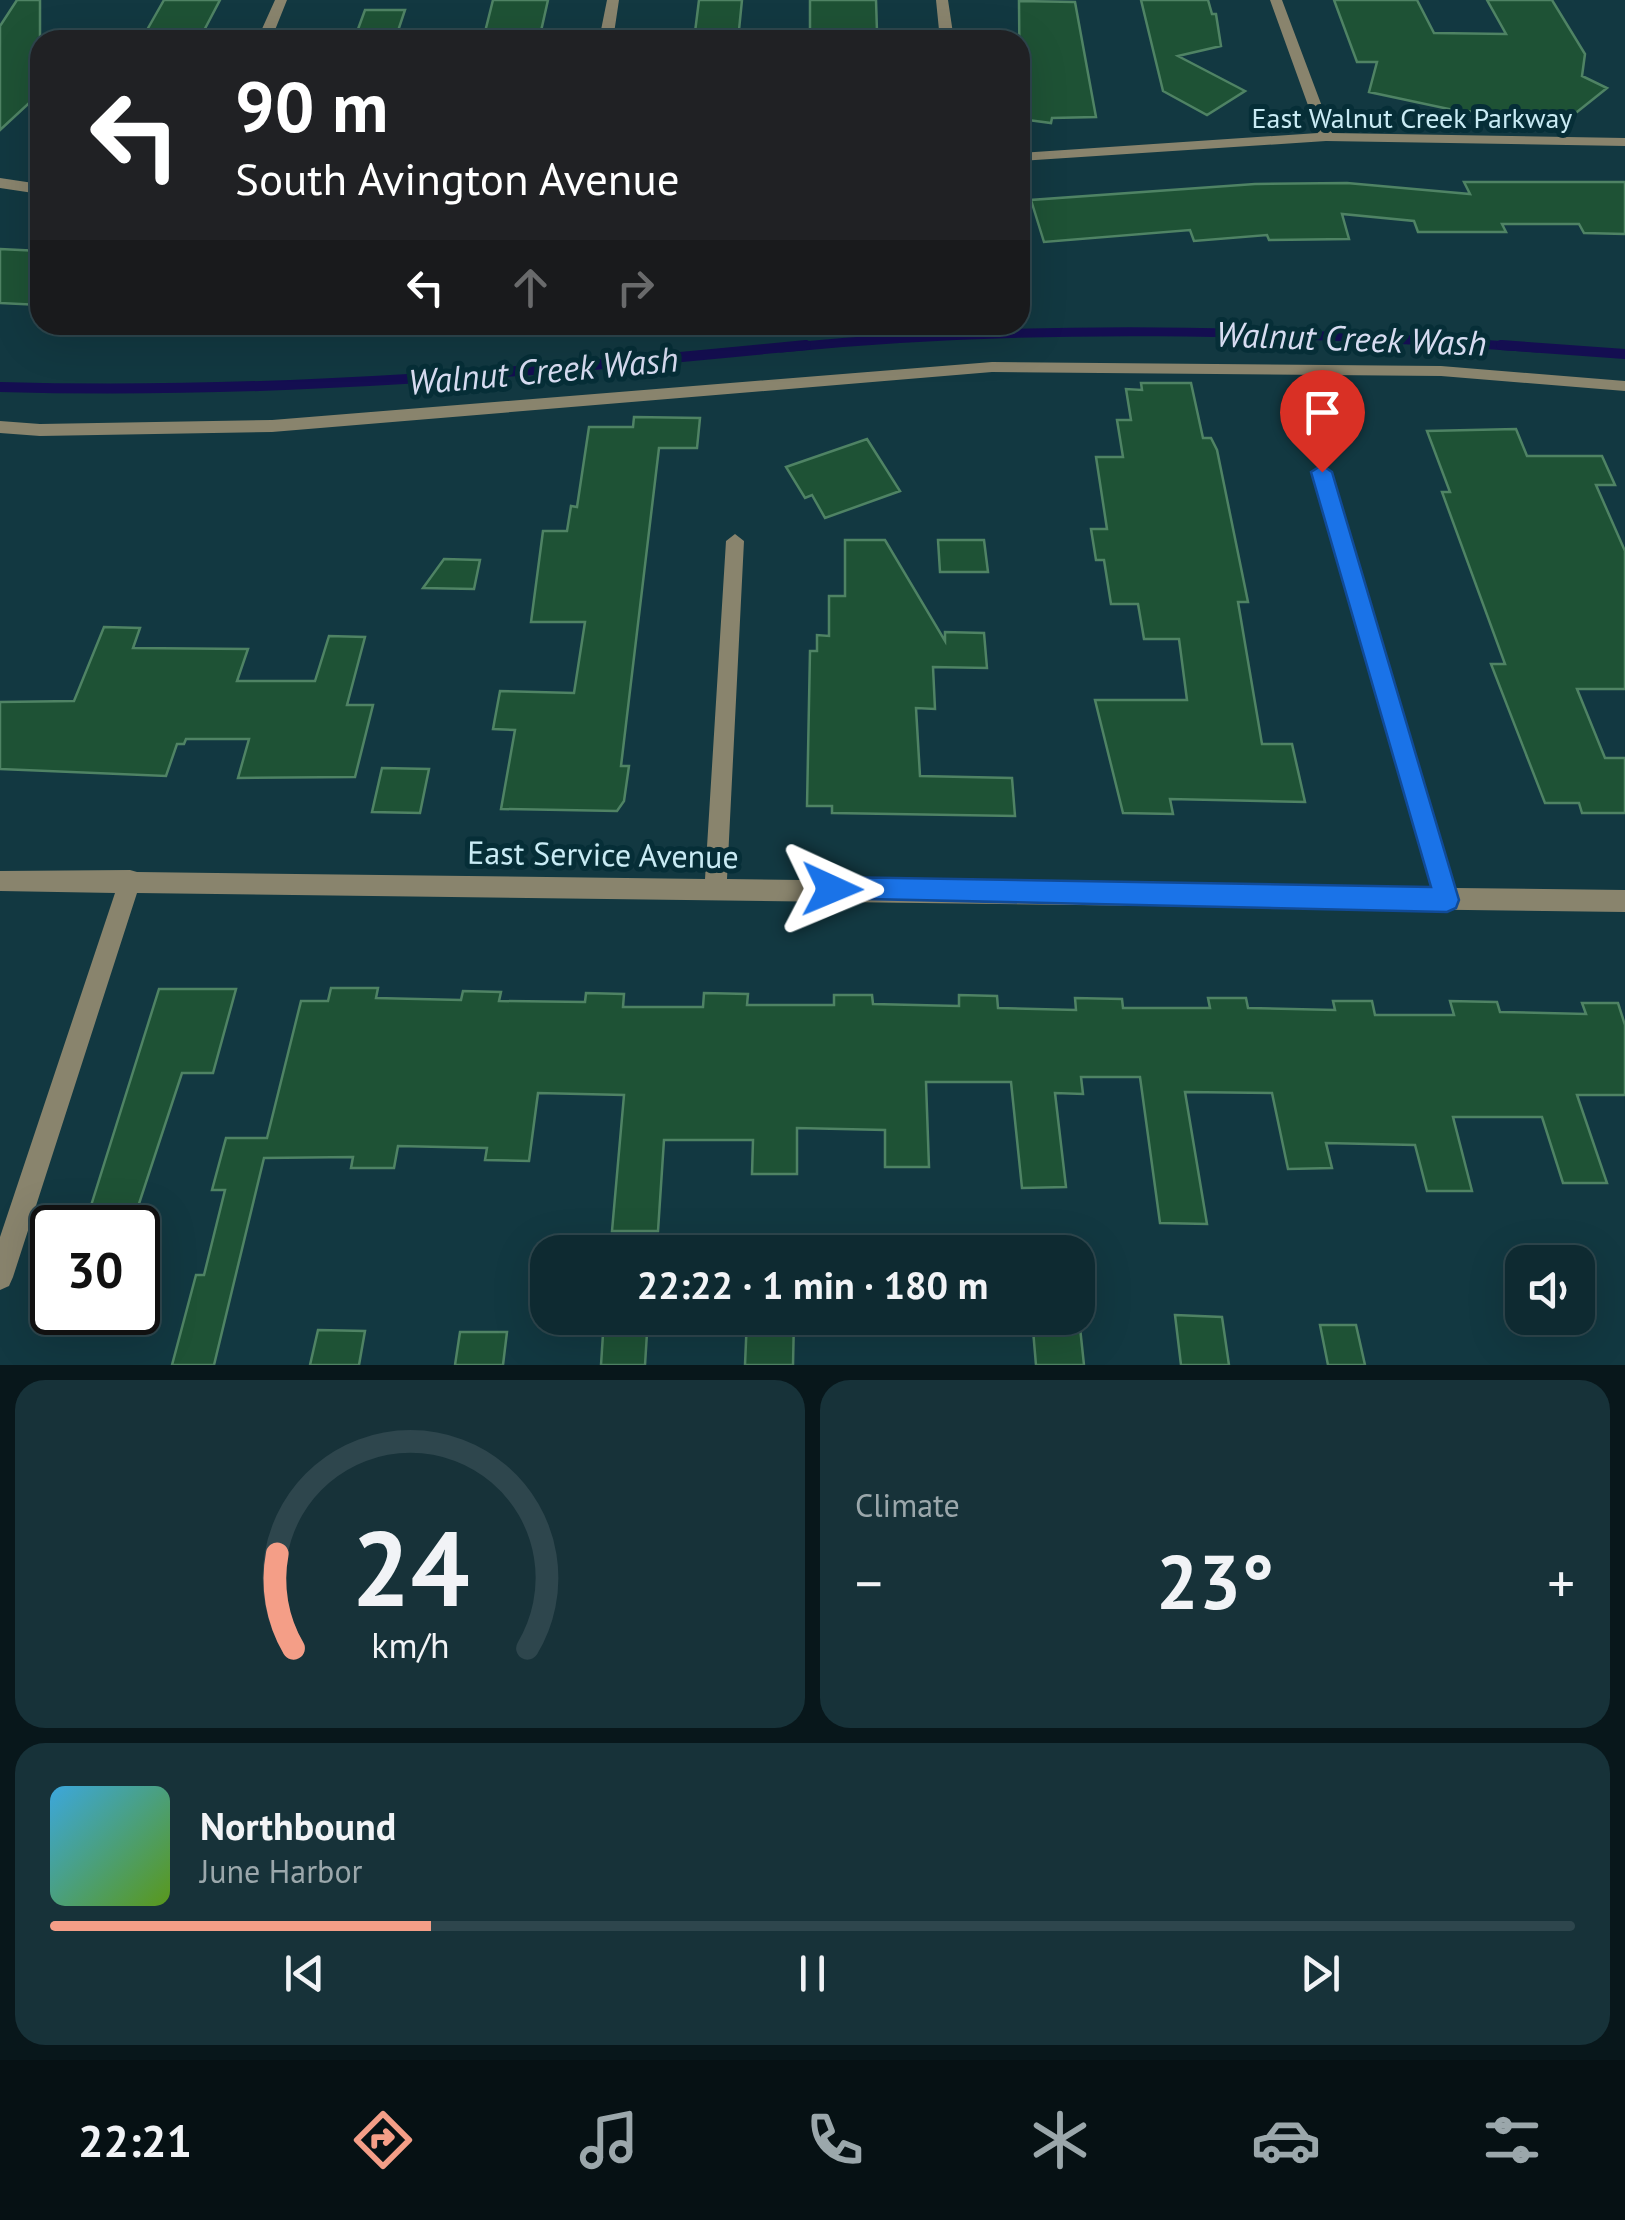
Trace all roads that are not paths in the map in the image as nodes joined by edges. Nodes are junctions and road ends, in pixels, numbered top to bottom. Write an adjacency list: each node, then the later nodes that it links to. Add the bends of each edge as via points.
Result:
1 (281, 0): 5 (street)
2 (613, 0): 6 (street)
3 (942, 0): 7 (street)
4 (1276, 0): 8 (street)
5 (268, 30)
6 (608, 30)
7 (945, 30)
8 (1326, 137): 9 (street, East Walnut Creek Parkway); 10 (street, East Walnut Creek Parkway)
9 (1625, 142)
10 (1030, 156)
11 (0, 183): 12 (street)
12 (30, 188)
13 (1625, 386): 14 (lane, via 1441,370 992,367 272,426)
14 (0, 427)
15 (1322, 472): 20 (street)
16 (735, 542): 19 (street)
17 (130, 880): 18 (street, East Service Avenue); 19 (street, East Service Avenue); 22 (street)
18 (0, 881)
19 (716, 888): 20 (street, East Service Avenue)
20 (1447, 900): 21 (street, East Service Avenue)
21 (1625, 901)
22 (0, 1277)

